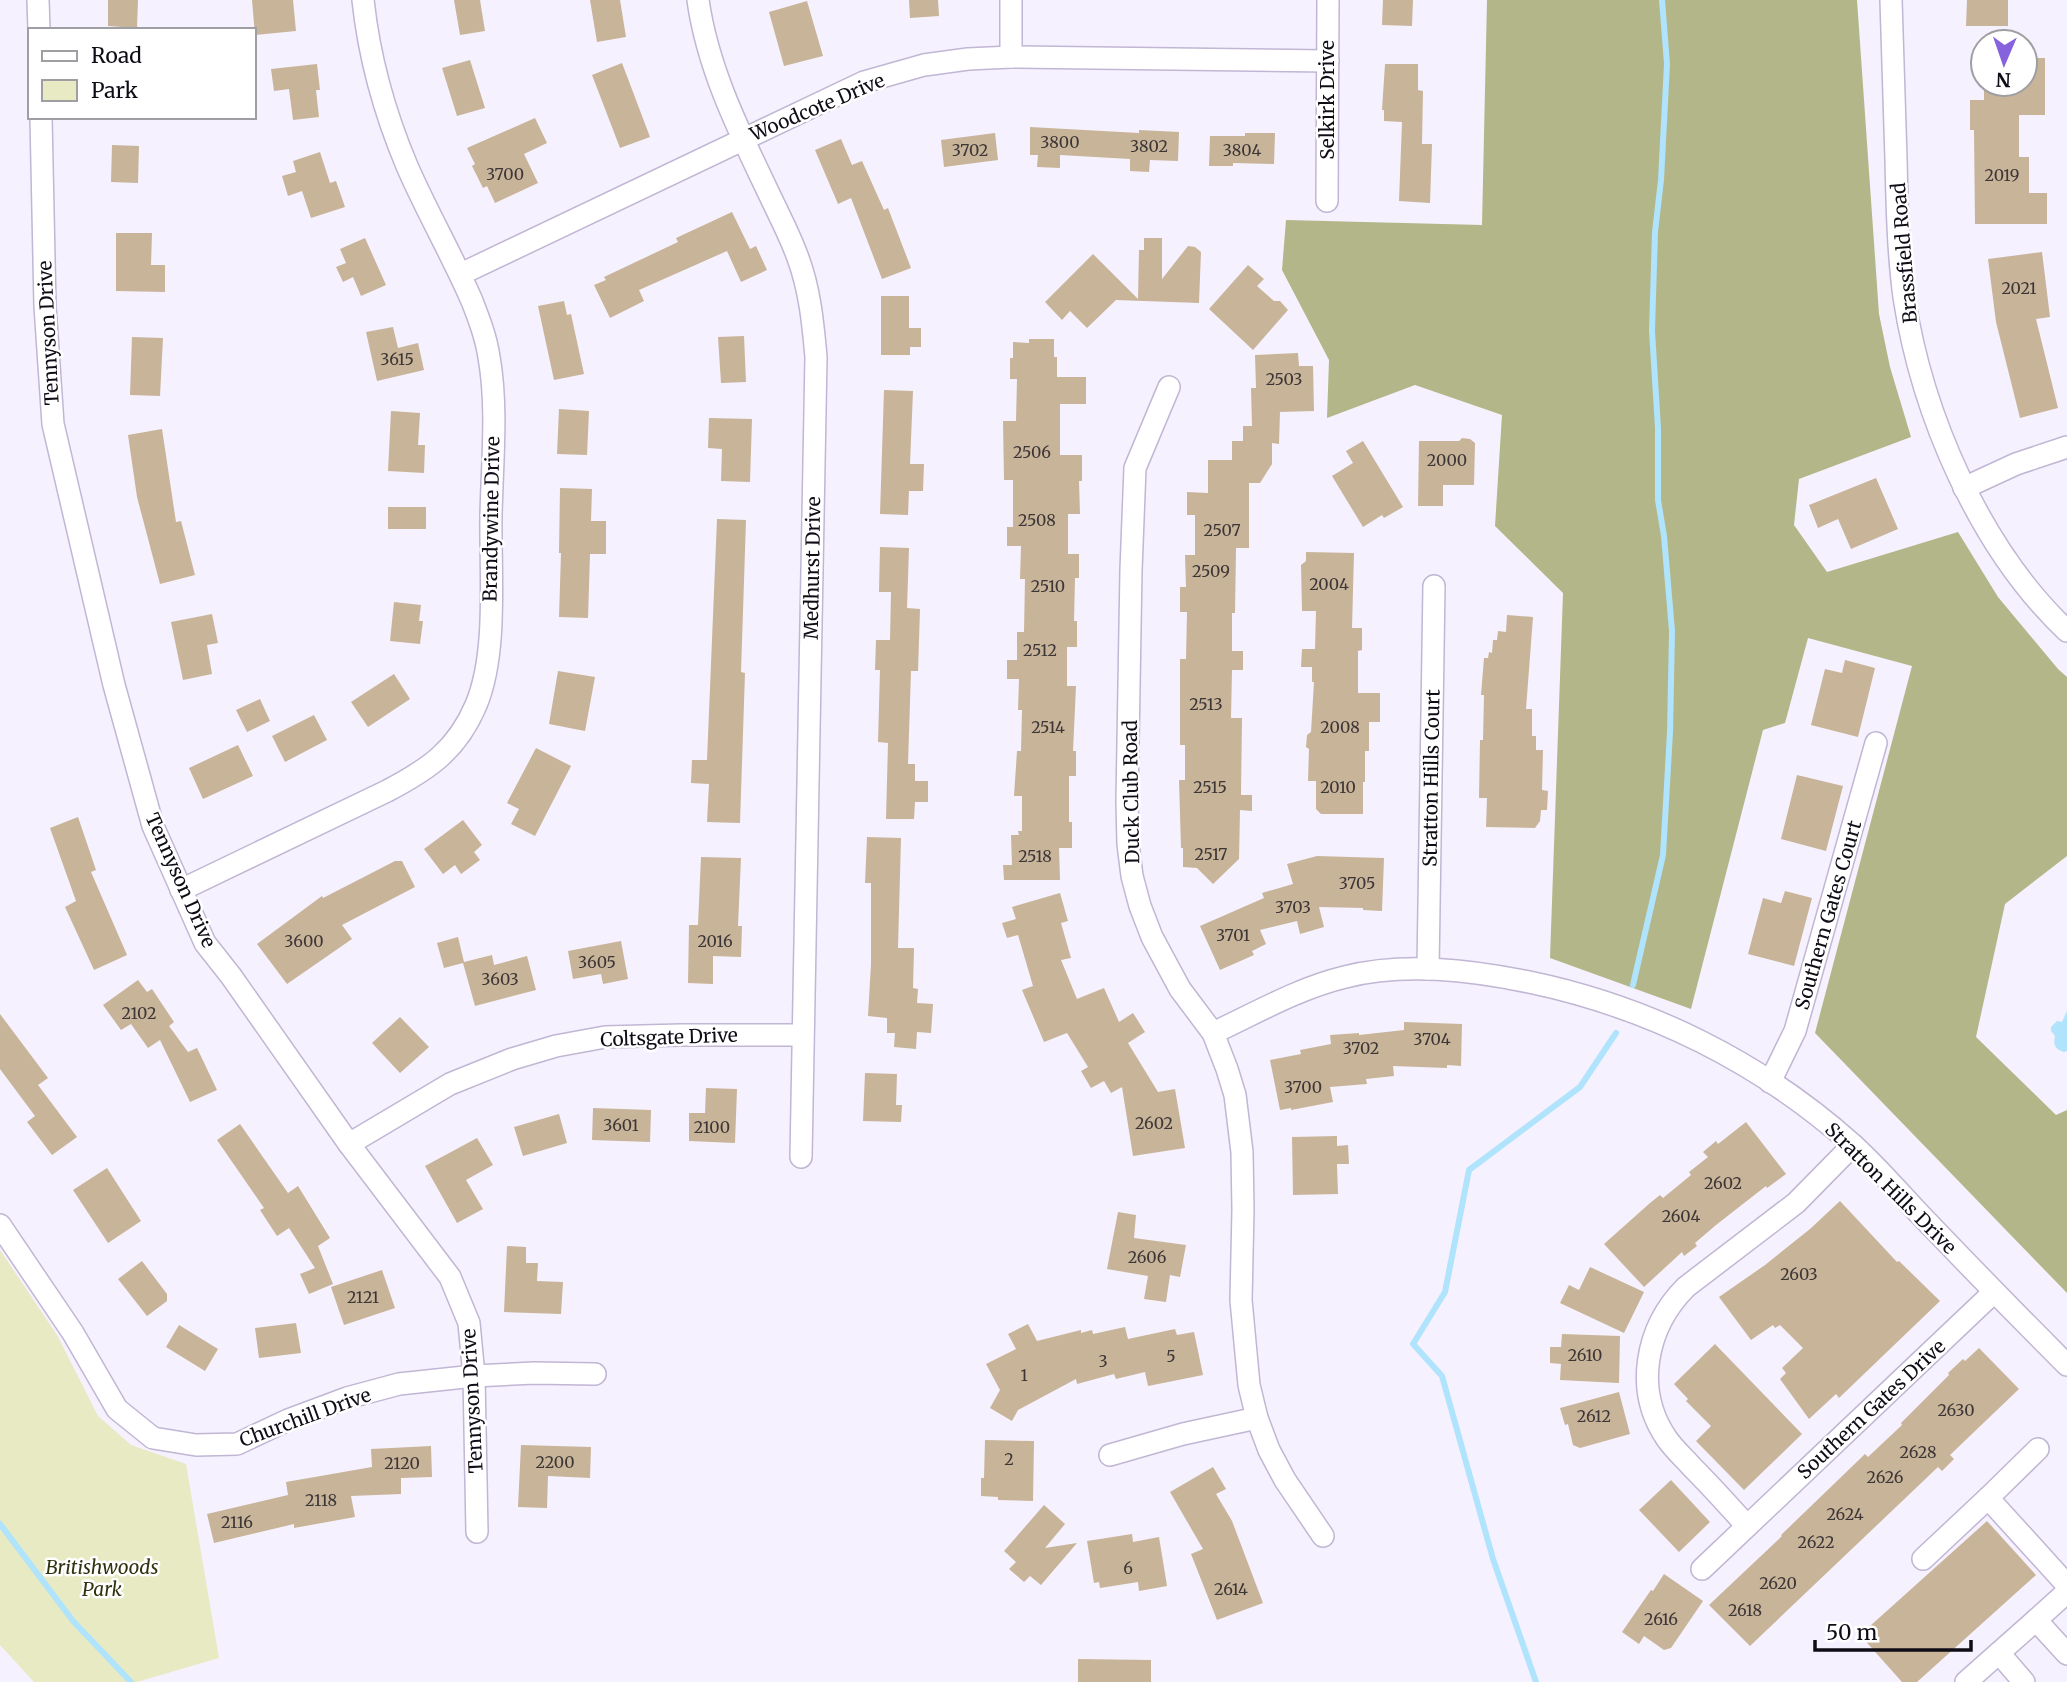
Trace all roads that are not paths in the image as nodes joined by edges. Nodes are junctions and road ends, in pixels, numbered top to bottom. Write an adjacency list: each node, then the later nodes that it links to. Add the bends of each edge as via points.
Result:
1 (38, 0): 7 (street)
2 (363, 0): 13 (street, Brandywine Drive, via 392,126)
3 (698, 0): 11 (street, Medhurst Drive, via 710,55)
4 (1011, 0): 8 (street)
5 (1328, 0): 9 (street, Selkirk Drive)
6 (1891, 0): 16 (street, Brassfield Road, via 1904,297 1930,403)
7 (39, 28)
8 (1011, 57): 9 (street, Woodcote Drive); 11 (street, Woodcote Drive, via 924,65 864,82)
9 (1328, 61): 12 (street, Selkirk Drive)
10 (41, 119): 20 (street, Tennyson Drive, via 53,424 153,826)
11 (743, 139): 13 (street, Woodcote Drive); 23 (street, Medhurst Drive, via 799,259 809,294 816,358)
12 (1327, 201)
13 (460, 274): 20 (street, Brandywine Drive, via 489,355 493,400 489,657 475,706 445,753 421,773)
14 (1169, 387): 22 (street, Duck Club Road, via 1135,468 1128,844 1132,876 1152,937 1180,989)
15 (2067, 447): 16 (street)
16 (1964, 488): 18 (street, Brassfield Road, via 2025,584)
17 (1434, 586): 21 (street, Stratton Hills Court)
18 (2067, 631)
19 (1876, 743): 24 (street, Southern Gates Court, via 1795,1031)
20 (181, 890): 25 (street, Tennyson Drive, via 205,943)
21 (1429, 969): 22 (street, Stratton Hills Drive, via 1345,976); 24 (street, Stratton Hills Drive, via 1517,979 1610,1003 1723,1051)
22 (1213, 1033): 33 (street, Duck Club Road, via 1235,1095 1239,1122 1241,1304)
23 (802, 1035): 25 (street, Coltsgate Drive, via 605,1037 556,1046 450,1084); 27 (street, Medhurst Drive)
24 (1770, 1082): 26 (street, Stratton Hills Drive)
25 (349, 1143): 32 (street, Tennyson Drive, via 450,1277 470,1323)
26 (1853, 1145): 29 (street, Stratton Hills Drive); 37 (street, via 1796,1203 1686,1287 1672,1301 1653,1336 1647,1374 1655,1415 1667,1439)
27 (801, 1157)
28 (0, 1225): 32 (street, Churchill Drive, via 73,1333 117,1409 153,1438 196,1445 237,1444 347,1398 399,1384)
29 (1994, 1292): 30 (street, Stratton Hills Drive); 37 (street, Southern Gates Drive)
30 (2067, 1364)
31 (595, 1374): 32 (street, Churchill Drive)
32 (474, 1376): 38 (street, Tennyson Drive)
33 (1256, 1418): 35 (street); 39 (street, Duck Club Road, via 1285,1480)
34 (2038, 1449): 36 (street)
35 (1110, 1455)
36 (1989, 1498): 40 (street); 42 (street)
37 (1747, 1526): 41 (street, Southern Gates Drive)
38 (477, 1532)
39 (1323, 1536)
40 (1923, 1559)
41 (1702, 1569)
42 (2067, 1584)
43 (2067, 1592): 44 (street)
44 (2036, 1620): 45 (street); 46 (street)
45 (1999, 1653): 47 (street); 48 (street)
46 (2067, 1654)
47 (1966, 1682)
48 (2024, 1682)

